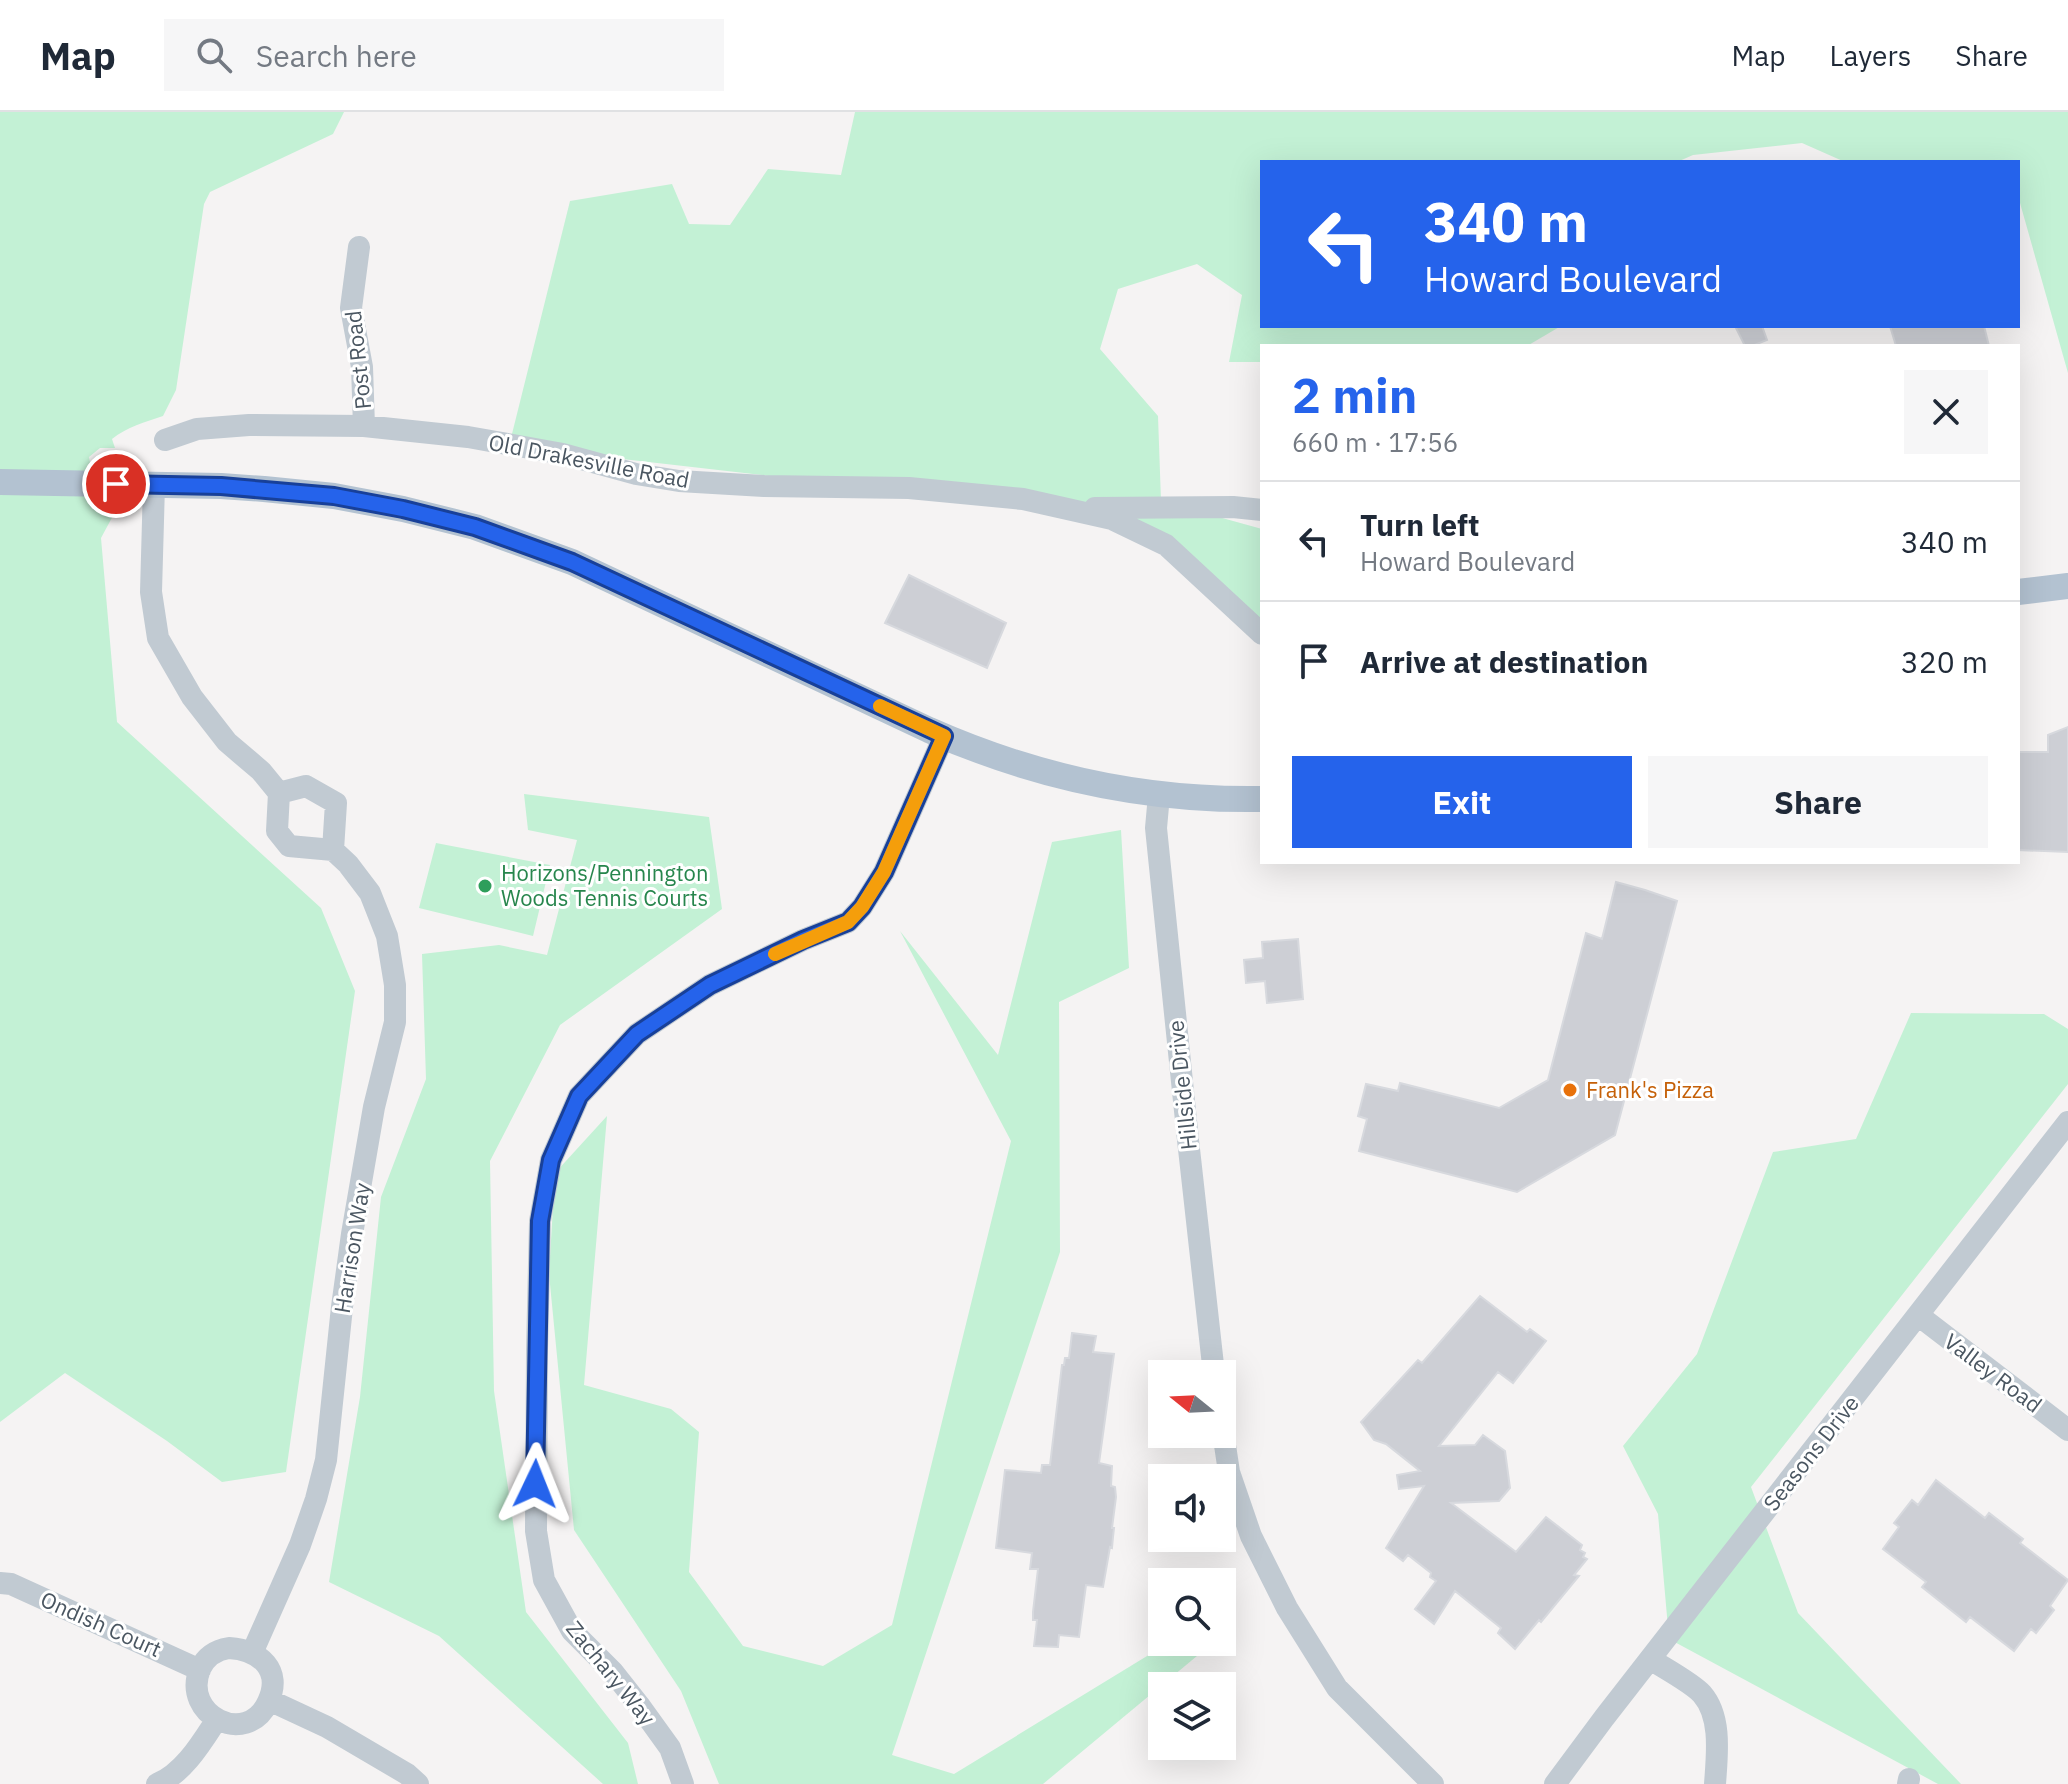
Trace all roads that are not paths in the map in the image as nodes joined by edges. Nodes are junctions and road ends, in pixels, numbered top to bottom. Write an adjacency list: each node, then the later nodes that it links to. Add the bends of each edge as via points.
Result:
1 (359, 247): 2 (street, Post Road, via 351,308 362,367)
2 (364, 426): 3 (street, Old Drakesville Road, via 249,425 197,429); 6 (street, Old Drakesville Road, via 468,437 679,481 909,488)
3 (165, 440)
4 (0, 482): 5 (main road)
5 (154, 485): 11 (main road, via 334,496 475,527 572,562); 12 (street, via 151,592 158,638 192,697 227,742)
6 (1063, 508): 7 (street, Old Drakesville Road); 10 (street, Old Drakesville Road, via 1112,519 1166,545)
7 (1260, 510)
8 (2068, 586): 9 (main road)
9 (2020, 592)
10 (1260, 632)
11 (944, 736): 13 (main road, via 1083,783); 29 (street, Zachary Way, via 884,872 862,907 848,922 710,985 637,1034 579,1096 551,1160 540,1221 537,1350 536,1531 544,1580 572,1631 613,1672 670,1748)
12 (279, 793): 15 (street, via 277,831 289,846); 15 (street, via 306,786 336,803)
13 (1159, 795): 14 (main road); 18 (street, Hillside Drive, via 1156,828)
14 (1260, 799)
15 (333, 850): 22 (street, Harrison Way, via 370,893 387,936 395,1022 352,1234 326,1460 300,1545)
16 (2068, 1122): 17 (street, Seasons Drive)
17 (1918, 1315): 19 (street, Valley Road); 23 (street, Seasons Drive)
18 (1212, 1360)
19 (2068, 1430)
20 (1225, 1448): 30 (street, via 1251,1536 1287,1608 1337,1688)
21 (0, 1583): 24 (street, Ondish Court)
22 (252, 1653): 24 (street, via 219,1650); 25 (street, via 271,1671)
23 (1650, 1659): 31 (street, Seasons Drive); 32 (street, via 1701,1693 1713,1713)
24 (200, 1670): 26 (street, via 200,1702)
25 (269, 1700): 26 (street, via 252,1721 239,1725); 28 (street, via 327,1727)
26 (217, 1719): 27 (street, via 195,1752)
27 (157, 1784)
28 (418, 1784)
29 (683, 1784)
30 (1433, 1784)
31 (1555, 1784)
32 (1715, 1784)

